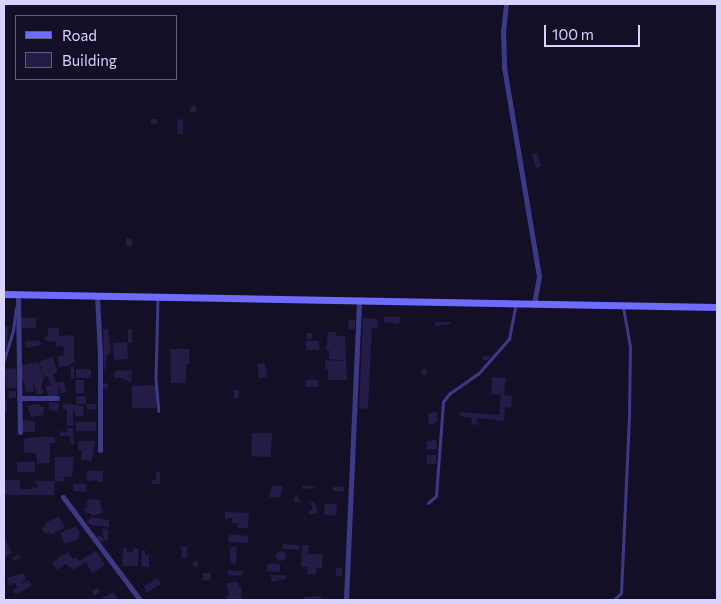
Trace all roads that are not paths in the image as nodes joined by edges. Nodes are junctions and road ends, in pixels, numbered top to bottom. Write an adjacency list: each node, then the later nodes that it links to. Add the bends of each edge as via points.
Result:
1 (506, 4): 8 (street, via 504,67 539,276)
2 (4, 294): 3 (main road)
3 (18, 294): 4 (main road); 9 (street)
4 (98, 296): 5 (main road); 17 (street)
5 (158, 297): 6 (main road); 15 (lane, via 156,379)
6 (359, 300): 7 (main road); 21 (street)
7 (516, 304): 8 (main road); 19 (lane, via 509,339 478,374 442,402 436,496)
8 (534, 304): 10 (main road)
9 (18, 306): 12 (lane, via 14,311 13,330); 13 (street)
10 (623, 306): 11 (main road); 22 (lane, via 630,347 629,416 621,593)
11 (717, 307)
12 (4, 360)
13 (19, 398): 14 (street); 16 (street)
14 (57, 398)
15 (159, 411)
16 (20, 432)
17 (100, 450)
18 (63, 497): 20 (street)
19 (428, 503)
20 (140, 600)
21 (346, 600)
22 (614, 600)

